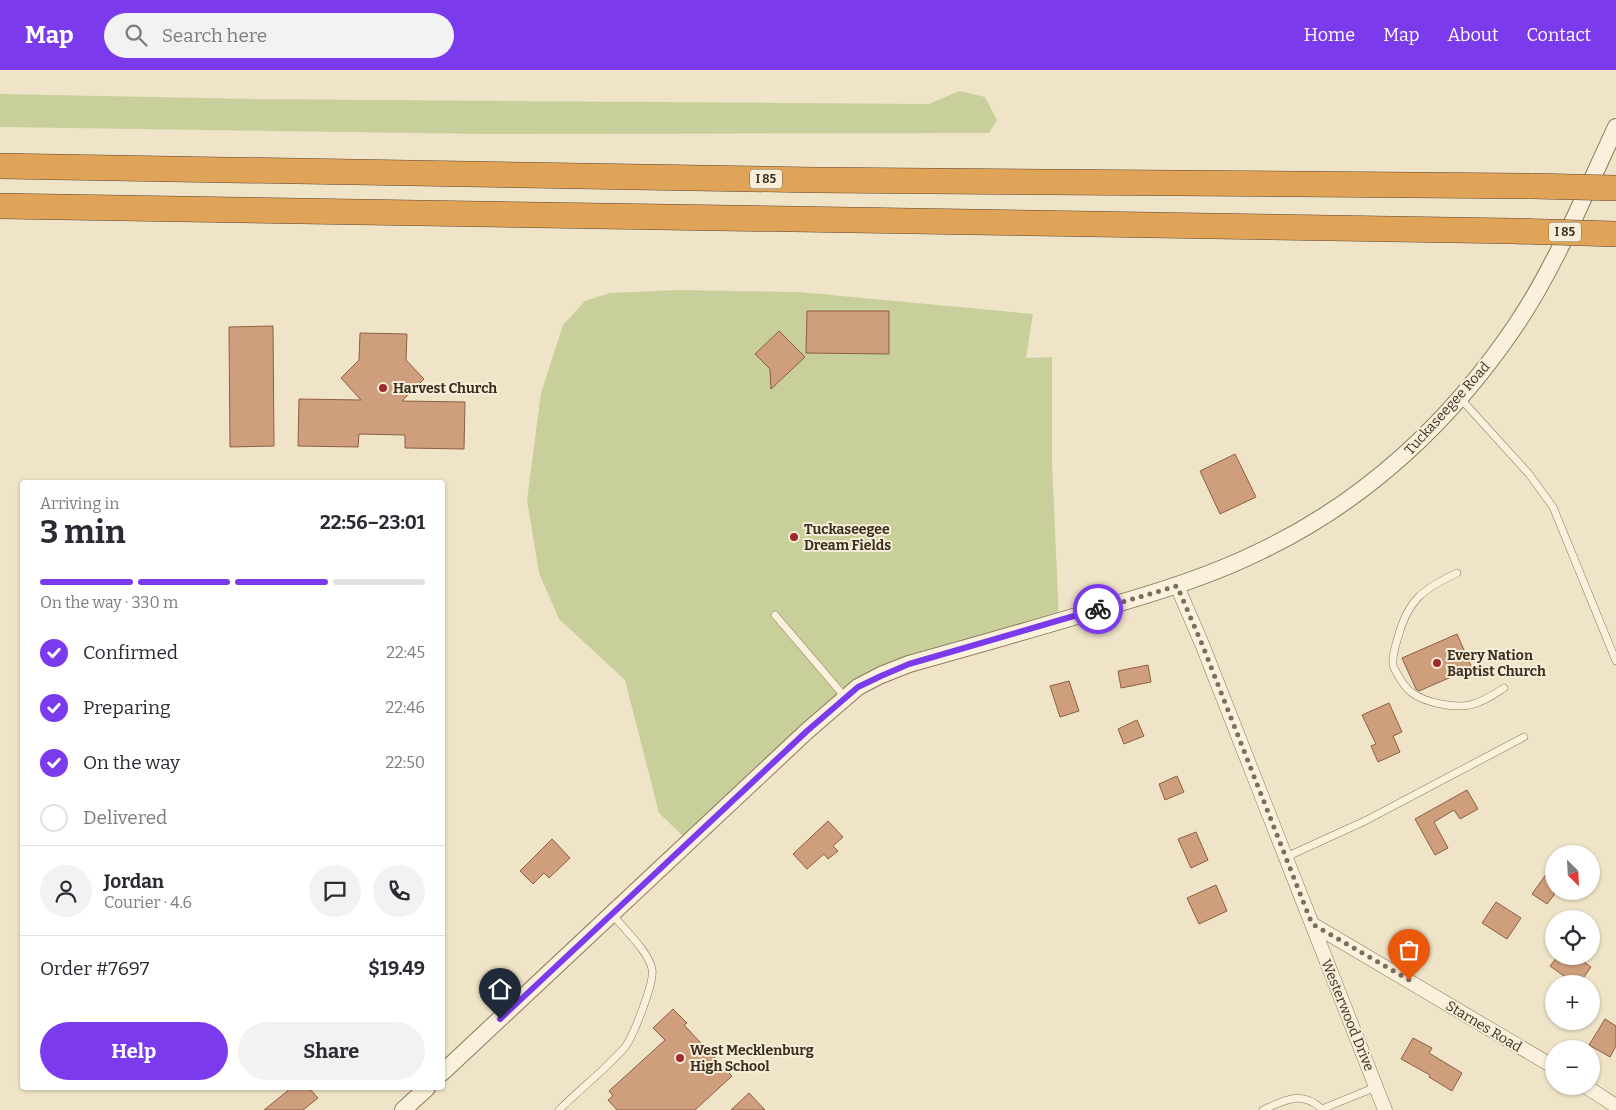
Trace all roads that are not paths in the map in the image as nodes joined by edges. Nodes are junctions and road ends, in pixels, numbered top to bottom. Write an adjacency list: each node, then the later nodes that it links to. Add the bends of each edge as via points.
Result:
1 (1616, 127): 6 (street, Tuckaseegee Road, via 1548,270 1518,322)
2 (0, 166): 3 (highway, I 85, bridge, via 816,180)
3 (1616, 188)
4 (0, 206): 5 (highway, I 85, bridge)
5 (1616, 234)
6 (1460, 398): 8 (street, Tuckaseegee Road, via 1408,453 1327,514 1262,551); 10 (lane, via 1529,474 1553,507)
7 (1457, 573): 11 (lane, via 1430,587 1411,604 1399,634 1394,655 1395,670 1411,692 1428,701 1462,706 1483,701)
8 (1177, 586): 12 (street, Tuckaseegee Road, via 909,664 858,687); 14 (street, Westerwood Drive)
9 (775, 615): 12 (lane)
10 (1616, 661)
11 (1504, 688)
12 (845, 697): 15 (street, Tuckaseegee Road)
13 (1524, 737): 14 (lane, via 1365,821)
14 (1286, 857): 16 (street, Westerwood Drive)
15 (612, 914): 18 (street, Tuckaseegee Road); 24 (lane, via 649,959 652,980 626,1046)
16 (1312, 924): 17 (street, Starnes Road); 19 (street, Westerwood Drive)
17 (1545, 1063)
18 (445, 1070)
19 (1376, 1086): 26 (lane); 27 (street, Westerwood Drive)
20 (425, 1090): 23 (street)
21 (1598, 1095): 22 (street)
22 (1616, 1106)
23 (403, 1110)
24 (559, 1110)
25 (1263, 1110): 26 (lane, via 1297,1098 1308,1099)
26 (1322, 1110)
27 (1385, 1110)

